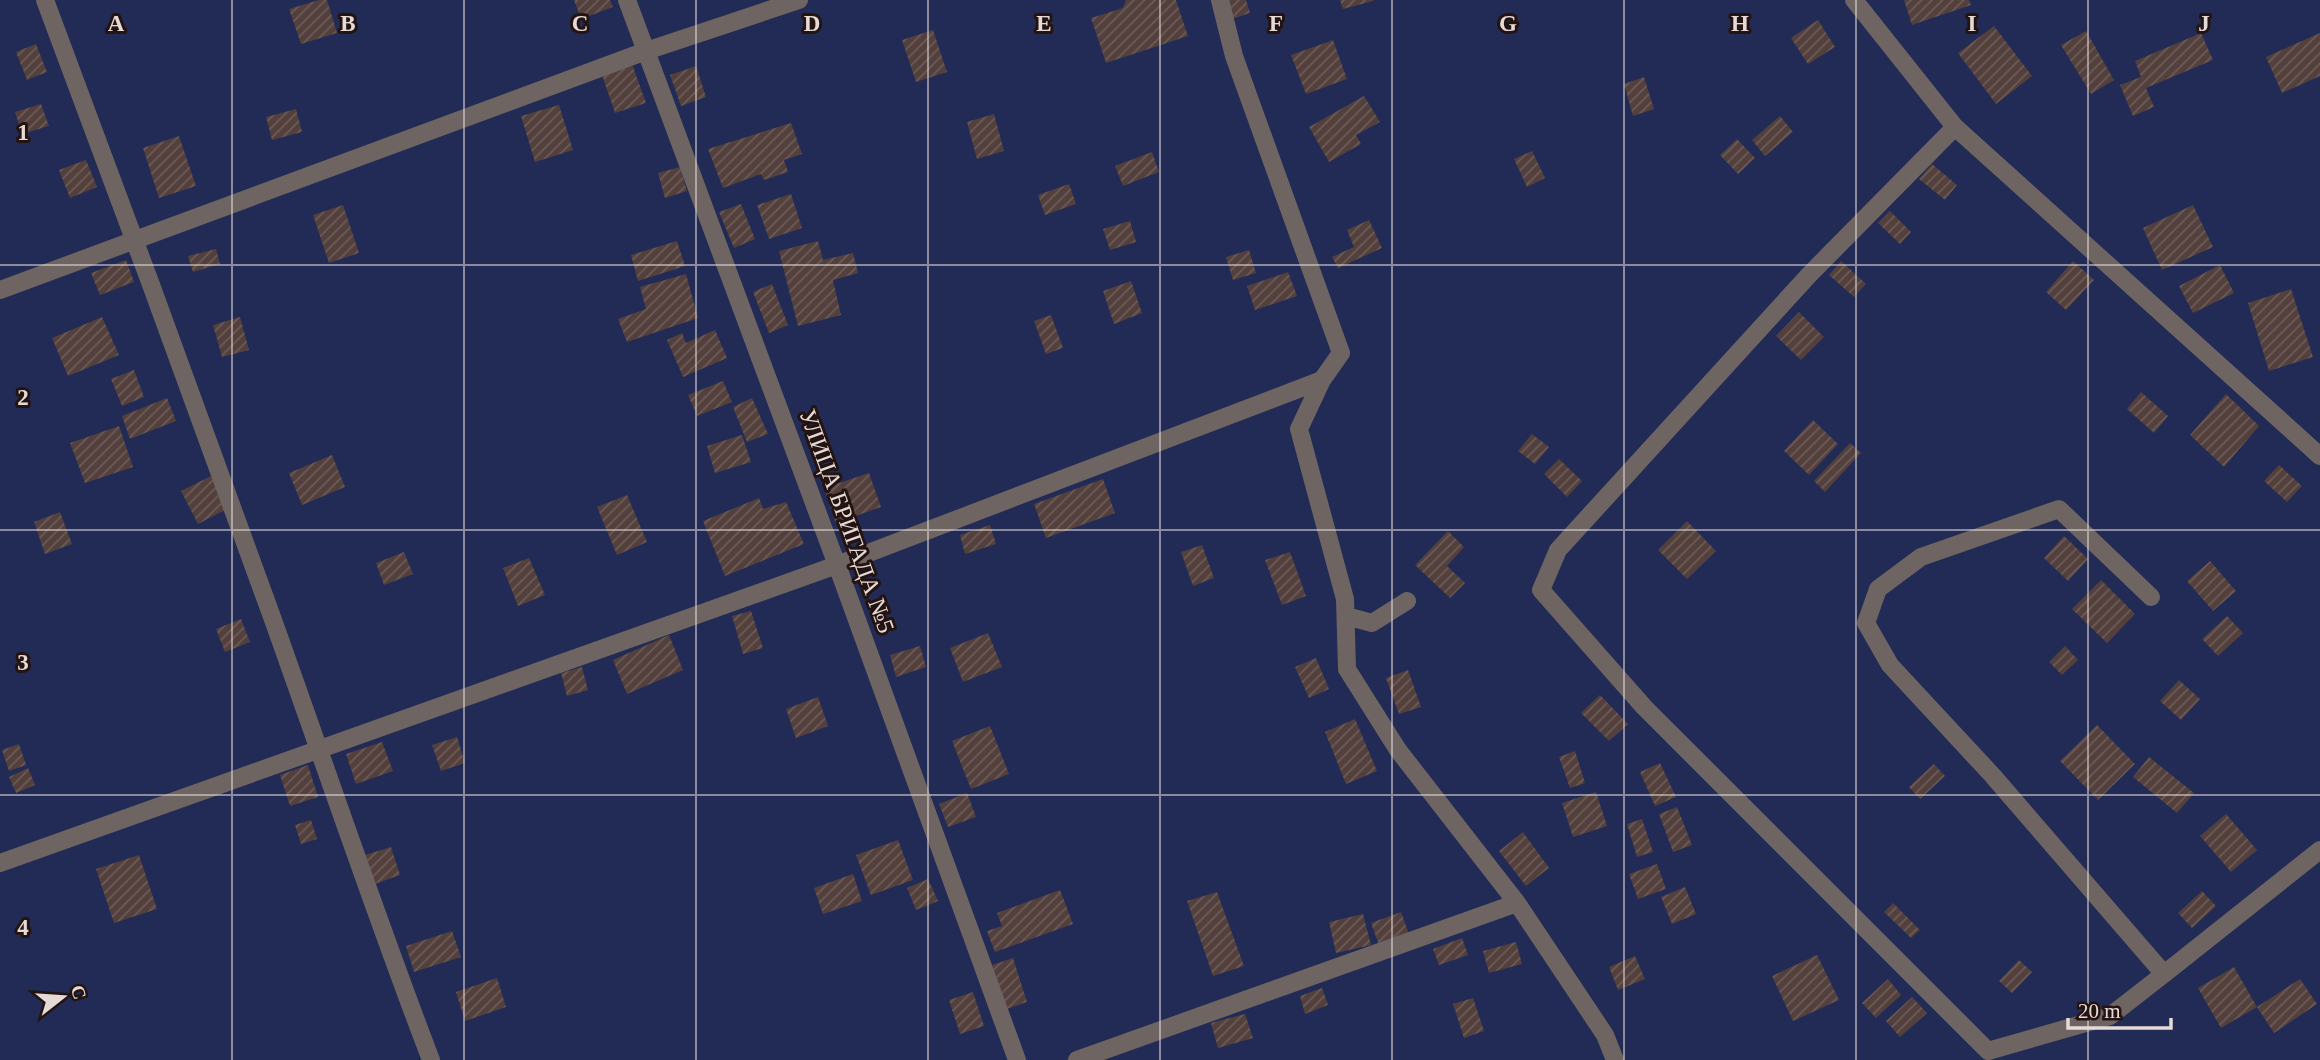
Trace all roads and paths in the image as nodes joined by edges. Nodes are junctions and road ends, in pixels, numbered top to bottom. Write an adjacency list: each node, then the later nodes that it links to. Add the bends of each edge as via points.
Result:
1 (45, 0): 8 (lane)
2 (627, 0): 6 (lane, УЛИЦА БРИГАДА №5)
3 (799, 0): 6 (lane)
4 (1220, 0): 10 (lane, via 1234,56 1341,352)
5 (1854, 0): 7 (lane)
6 (646, 51): 8 (lane); 12 (lane, УЛИЦА БРИГАДА №5)
7 (1955, 127): 11 (lane); 20 (lane, via 1809,275 1558,550 1541,590 1644,707 1988,1051 2110,1016)
8 (135, 242): 9 (lane); 16 (lane)
9 (0, 290)
10 (1322, 380): 12 (lane); 15 (lane, via 1299,429)
11 (2320, 456)
12 (837, 565): 16 (lane); 22 (lane, УЛИЦА БРИГАДА №5)
13 (2151, 597): 20 (lane, via 2059,509 1921,557 1878,589 1866,624 1890,665)
14 (1407, 601): 15 (lane, via 1371,623)
15 (1346, 616): 19 (lane, via 1348,669 1398,750)
16 (320, 750): 18 (lane); 21 (lane, via 369,900)
17 (2320, 850): 20 (lane)
18 (0, 863)
19 (1517, 903): 23 (lane); 24 (lane, via 1605,1035)
20 (2164, 974)
21 (431, 1060)
22 (1017, 1060)
23 (1077, 1060)
24 (1615, 1060)

